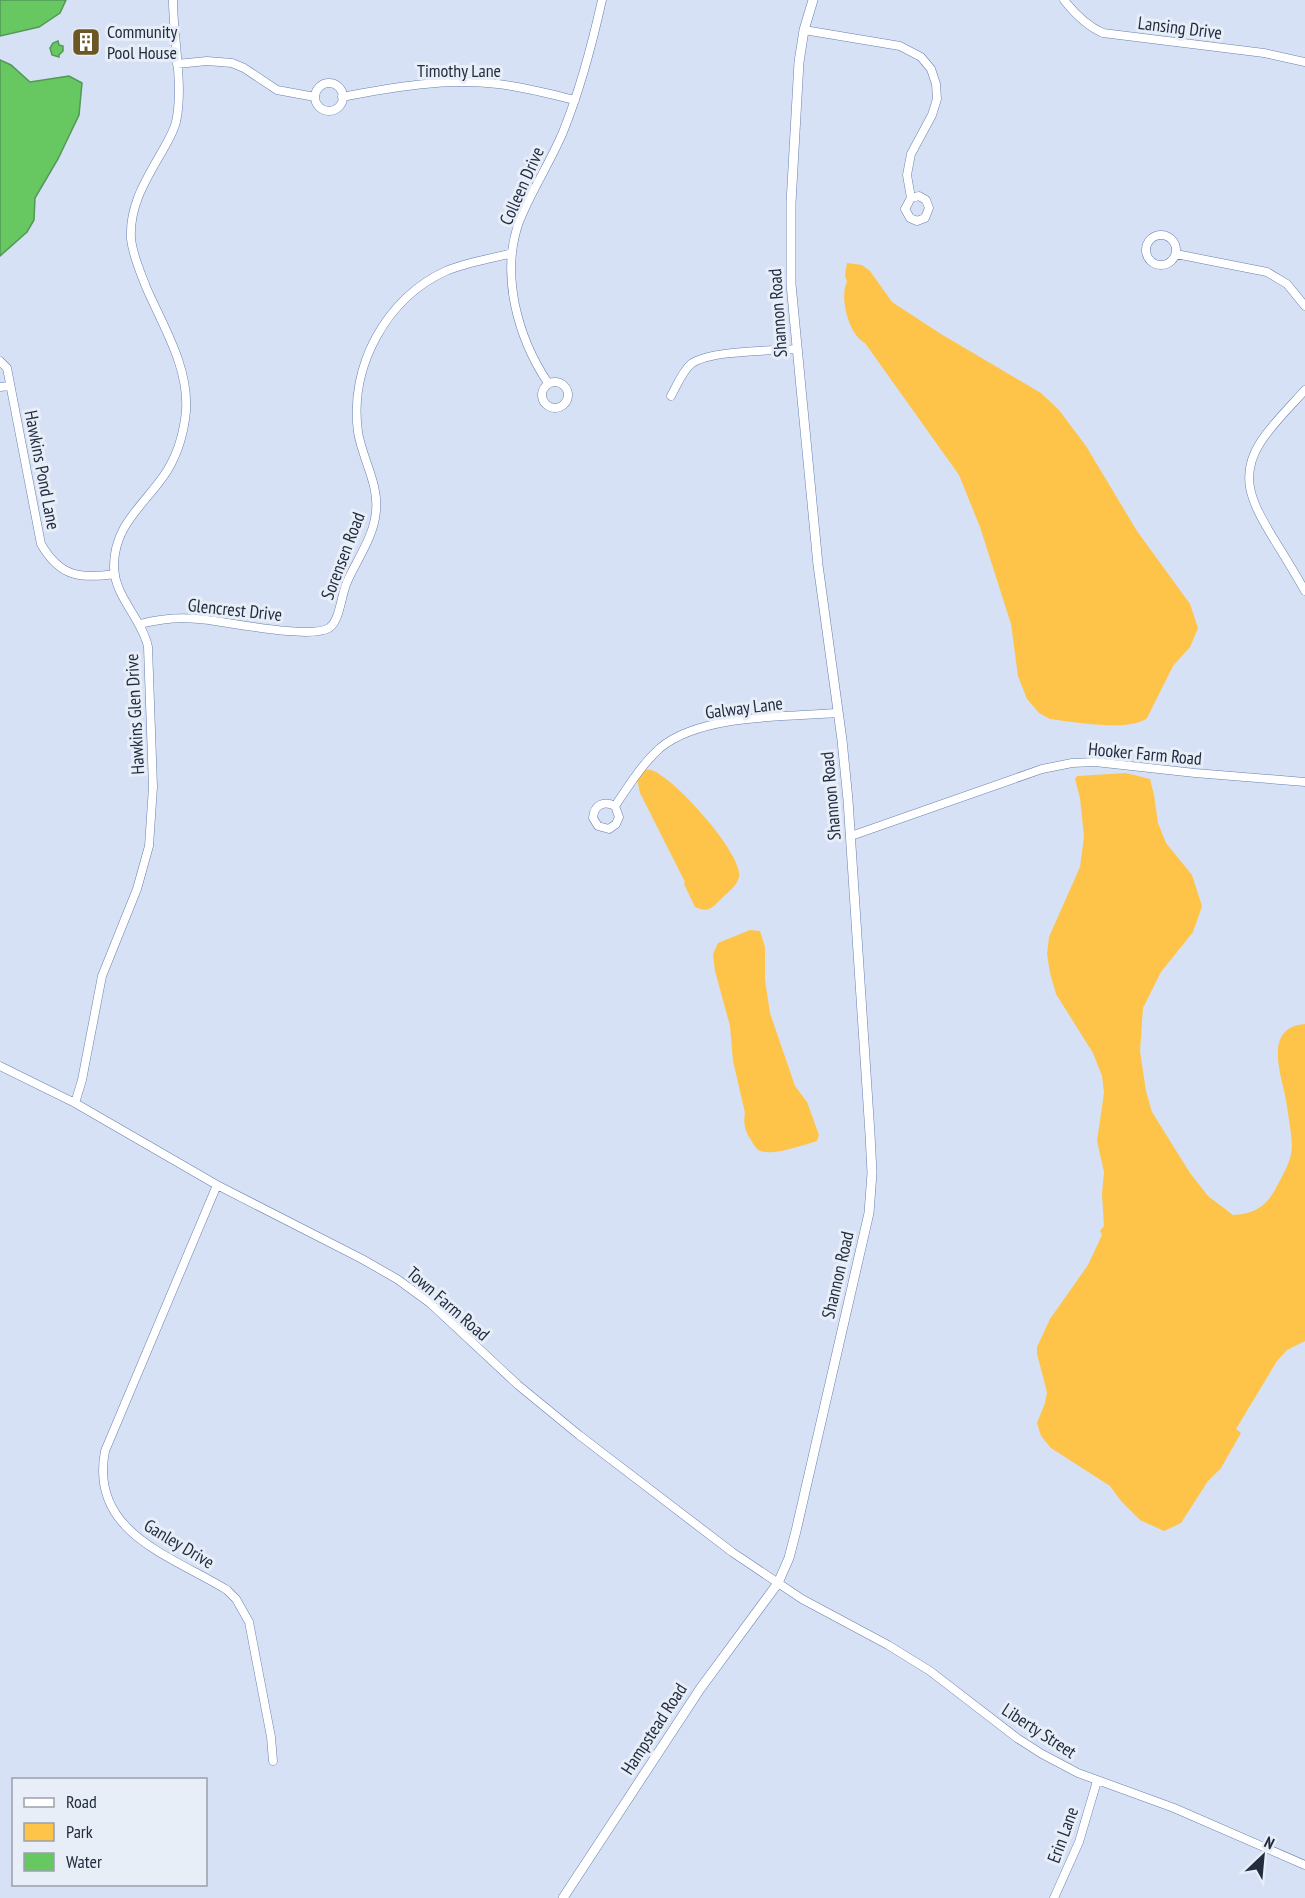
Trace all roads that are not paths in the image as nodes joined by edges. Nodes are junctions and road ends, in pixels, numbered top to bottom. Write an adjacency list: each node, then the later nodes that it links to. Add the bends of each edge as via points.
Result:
1 (173, 0): 7 (street)
2 (602, 0): 10 (street, Colleen Drive)
3 (813, 0): 5 (street, Shannon Road)
4 (1064, 0): 6 (street, Lansing Drive, via 1082,20 1103,33 1264,53)
5 (804, 30): 11 (street, via 900,46 921,57 931,69 937,99 911,154 907,175); 15 (street, Shannon Road, via 791,203 791,284)
6 (1305, 62)
7 (177, 64): 8 (street, Timothy Lane, via 232,63 277,90); 22 (street, via 175,125 138,195 131,234 135,261 182,371 185,422 170,466 122,531)
8 (315, 97): 9 (street, Timothy Lane, via 319,107 327,111 338,107); 9 (street, via 319,87 330,83 340,89)
9 (342, 98): 10 (street, Timothy Lane, via 416,85 473,82)
10 (575, 100): 12 (street, Colleen Drive, via 522,215)
11 (911, 198)
12 (512, 253): 17 (street, Colleen Drive, via 513,292 520,328); 25 (street, Sorensen Road, via 447,271 420,286 386,321 370,350 360,379 357,415 376,512 337,617)
13 (1176, 254): 14 (street, via 1267,272 1287,284)
14 (1305, 306)
15 (797, 349): 21 (street, via 698,360 681,376); 26 (street, Shannon Road)
16 (0, 361): 18 (street, Hawkins Pond Lane, via 7,368)
17 (548, 383)
18 (10, 386): 19 (street); 22 (street, Hawkins Pond Lane, via 41,544 54,563 74,575)
19 (0, 387)
20 (1305, 390): 23 (street, via 1260,443 1251,461 1249,481 1258,513)
21 (671, 396)
22 (115, 574): 24 (street, Hawkins Glen Drive)
23 (1305, 591)
24 (140, 624): 25 (street, Glencrest Drive, via 197,619 296,632); 31 (street, Hawkins Glen Drive, via 148,655 151,832 137,889 105,967)
25 (327, 629)
26 (837, 713): 28 (street, Galway Lane, via 735,721 688,732 660,748); 29 (street, Shannon Road)
27 (1305, 782): 29 (street, Hooker Farm Road, via 1124,764 1072,763)
28 (615, 806)
29 (851, 836): 33 (street, Shannon Road, via 871,1193 796,1531)
30 (0, 1066): 31 (street, Town Farm Road)
31 (75, 1103): 32 (street, Town Farm Road)
32 (217, 1185): 33 (street, Town Farm Road, via 397,1279 430,1303 579,1435); 34 (street, Ganley Drive, via 105,1451 104,1480 108,1499 130,1532 237,1599 253,1636)
33 (778, 1583): 35 (street, Liberty Street, via 930,1671 1042,1754); 37 (street, Hampstead Road, via 700,1689)
34 (273, 1761)
35 (1097, 1781): 36 (street, Liberty Street, via 1174,1808); 38 (street, Erin Lane, via 1079,1842)
36 (1305, 1865)
37 (563, 1898)
38 (1054, 1898)

